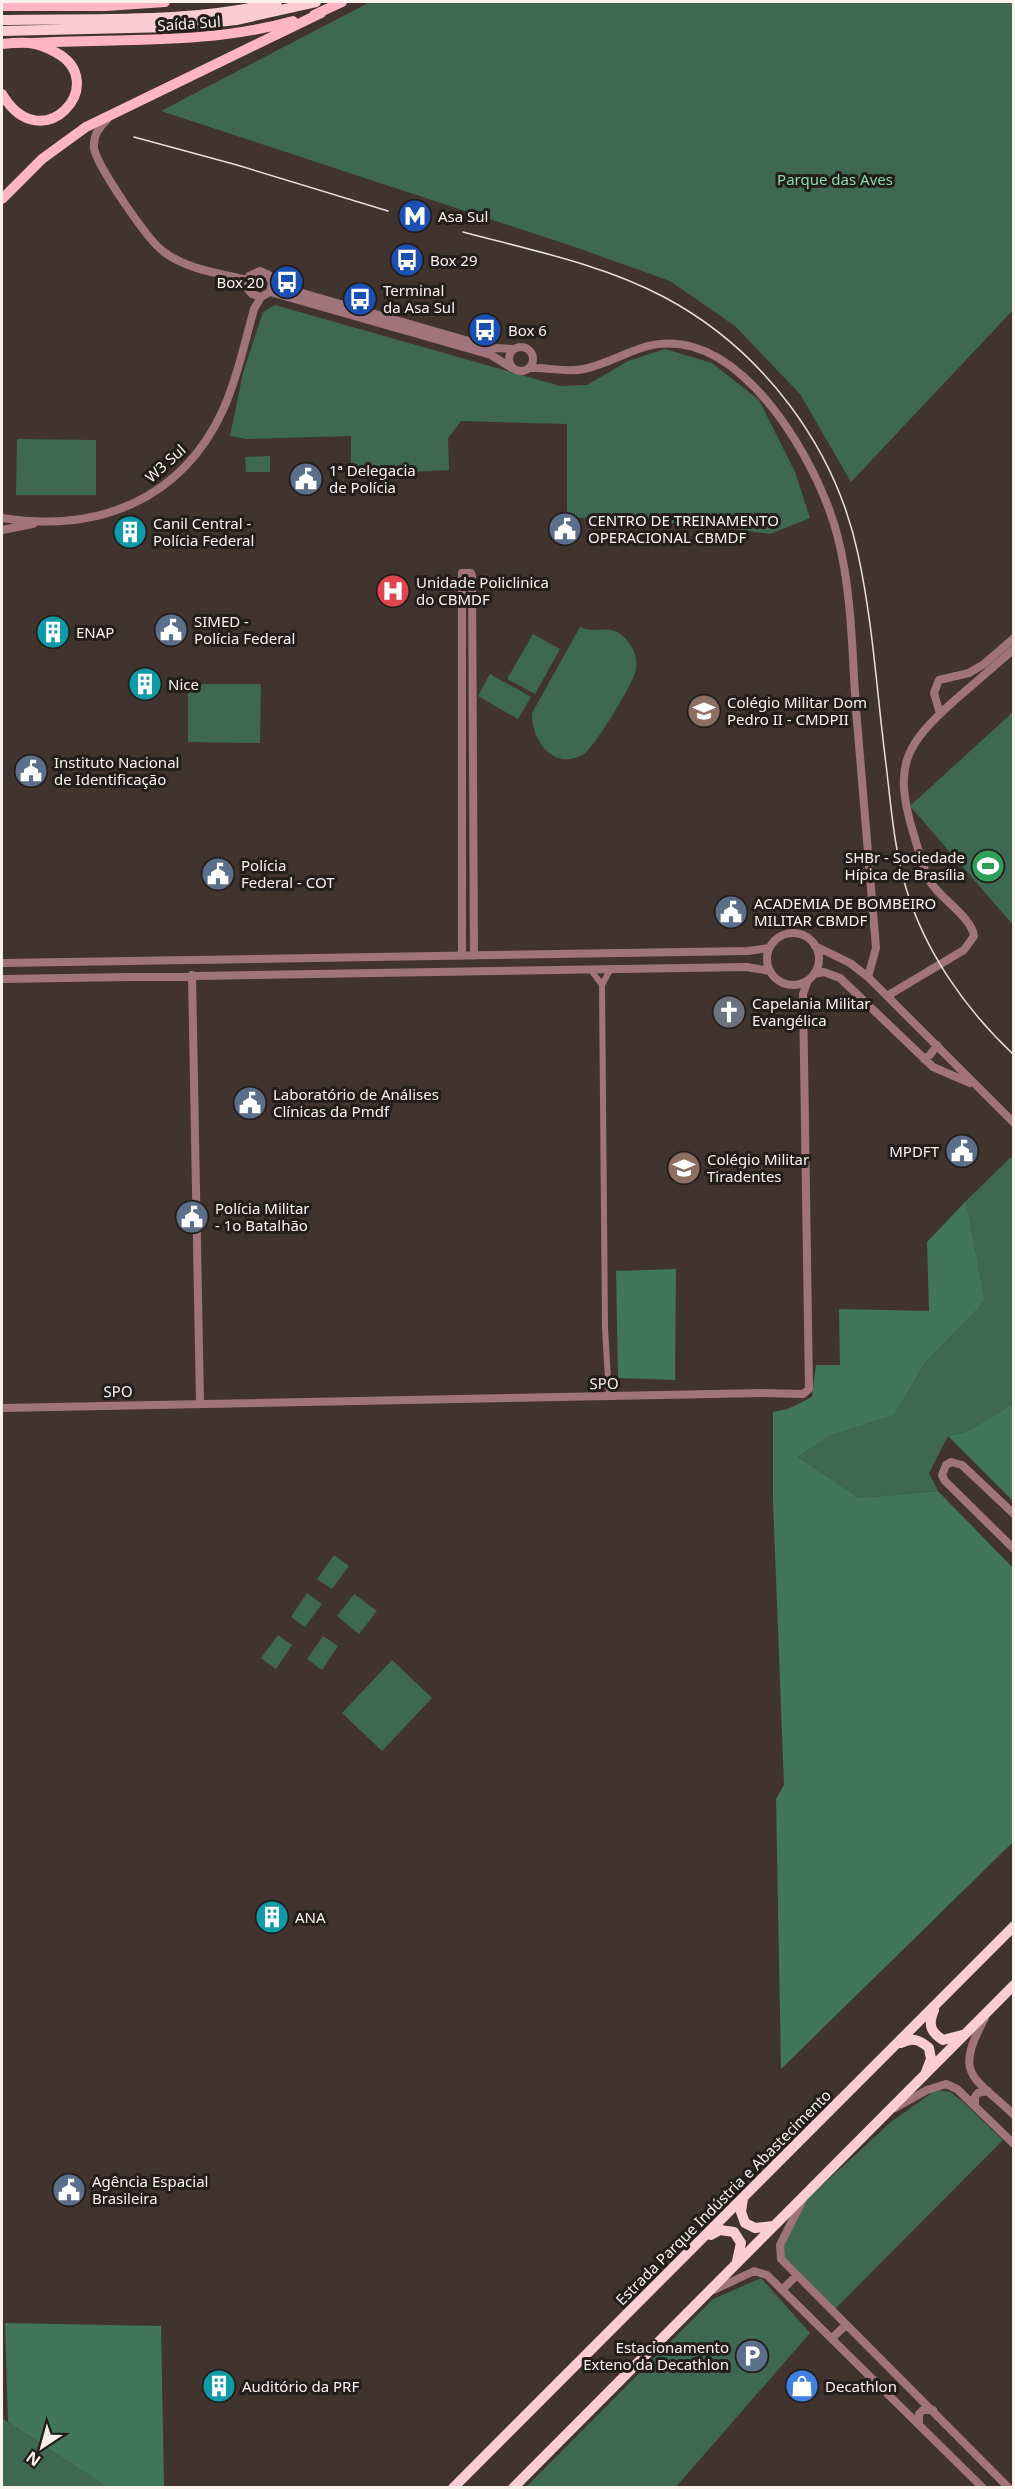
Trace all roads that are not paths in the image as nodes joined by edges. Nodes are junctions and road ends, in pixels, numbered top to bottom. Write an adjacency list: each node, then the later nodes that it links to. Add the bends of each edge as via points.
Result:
1 (165, 2): 5 (main road, Saída Sul)
2 (277, 2): 9 (highway, via 234,12)
3 (316, 2): 9 (highway, via 236,20 171,27)
4 (342, 2): 7 (main road, Saída Sul)
5 (48, 4): 6 (main road, Saída Sul)
6 (2, 6)
7 (321, 13): 11 (main road, Saída Sul, via 228,35); 14 (main road)
8 (2, 20): 9 (highway)
9 (25, 25): 10 (highway)
10 (2, 31)
11 (26, 43): 12 (main road, Saída Sul); 13 (main road, via 62,56 70,63 76,76 73,100 61,115 37,121 13,110)
12 (2, 44)
13 (2, 94)
14 (125, 106): 15 (main road, via 86,126 42,159); 17 (street, via 101,125 95,140 96,155 142,228 162,251 184,264)
15 (2, 199)
16 (271, 278): 17 (street, via 260,271); 18 (street); 22 (street, via 285,288 398,322 493,348)
17 (247, 280): 19 (street)
18 (270, 292): 20 (street); 24 (street, via 491,355)
19 (252, 294): 20 (street); 21 (street, W3 Sul)
20 (261, 297): 21 (street, W3 Sul)
21 (254, 309): 28 (street, W3 Sul, via 226,403 187,466 134,504 85,517)
22 (514, 349): 23 (street, via 524,347); 24 (street, via 509,358)
23 (534, 357): 25 (street); 26 (street)
24 (512, 368): 25 (street, via 521,372)
25 (531, 368): 26 (street)
26 (547, 368): 68 (street, via 587,369 645,346 665,343 694,347 717,357 755,389 786,425 807,460 825,496 843,561 876,948)
27 (2, 518): 28 (street, W3 Sul)
28 (36, 522): 29 (street, W3 Sul)
29 (2, 530)
30 (462, 588): 31 (street); 31 (street, via 462,573 471,573); 35 (street)
31 (472, 588): 35 (street)
32 (1014, 638): 34 (street, via 984,664)
33 (1014, 649): 36 (street)
34 (954, 677): 36 (street, via 961,683); 37 (street, via 943,678 935,685)
35 (467, 682): 40 (street); 41 (street)
36 (963, 694): 38 (street)
37 (936, 701): 38 (street); 39 (street)
38 (952, 703): 39 (street)
39 (940, 714): 74 (street, via 922,730 909,753 905,797 929,879 974,932 972,942 954,957)
40 (472, 763): 41 (street); 43 (street)
41 (463, 764): 42 (street)
42 (464, 843): 43 (street); 45 (street)
43 (474, 843): 44 (street)
44 (474, 908): 45 (street); 50 (street)
45 (463, 912): 49 (street)
46 (815, 946): 47 (street, via 805,936 791,933 778,938); 64 (street, via 819,960); 68 (street)
47 (769, 948): 48 (street); 60 (street)
48 (660, 952): 51 (street); 57 (street)
49 (462, 956): 50 (street); 52 (street)
50 (474, 956): 51 (street)
51 (486, 956): 62 (street, via 490,964)
52 (403, 957): 53 (street); 61 (street, via 399,965)
53 (268, 958): 54 (street); 63 (street, via 273,967)
54 (148, 960): 55 (street); 66 (street, via 152,970)
55 (88, 961): 56 (street); 67 (street, via 84,970)
56 (2, 963)
57 (660, 968): 59 (street); 60 (street, via 747,967)
58 (591, 970): 59 (street); 62 (street); 71 (street)
59 (610, 970): 71 (street)
60 (770, 971): 72 (street, via 780,982)
61 (403, 972): 62 (street); 63 (street)
62 (486, 972)
63 (267, 974): 65 (street)
64 (814, 974): 70 (street); 76 (street, via 824,972 840,978)
65 (192, 975): 66 (street); 80 (street)
66 (149, 976): 67 (street)
67 (88, 977): 69 (street)
68 (868, 977): 74 (street)
69 (2, 979)
70 (808, 980): 72 (street); 73 (street, SPO)
71 (602, 985): 79 (street)
72 (795, 985): 73 (street)
73 (802, 994): 79 (street, SPO, via 809,1389 803,1394)
74 (887, 996): 75 (street)
75 (937, 1045): 76 (street); 77 (street)
76 (924, 1059): 77 (street, via 938,1070)
77 (974, 1084): 78 (street)
78 (1014, 1123)
79 (609, 1396): 80 (street, SPO)
80 (200, 1403): 81 (street, SPO)
81 (2, 1407)
82 (1012, 1511): 83 (street, via 962,1465 946,1465 942,1475 945,1481)
83 (1009, 1540): 84 (street)
84 (1014, 1549)
85 (1014, 1926): 88 (highway, Estrada Parque Indústria e Abastecimento)
86 (1014, 1985): 87 (highway)
87 (1008, 1994): 89 (highway)
88 (937, 2004): 90 (highway, via 930,2023 934,2034 943,2040); 91 (highway, Estrada Parque Indústria e Abastecimento)
89 (990, 2008): 90 (highway); 93 (street, via 968,2055 969,2069)
90 (969, 2030): 92 (highway)
91 (898, 2044): 92 (highway, via 920,2040 929,2048 931,2059); 99 (highway, Estrada Parque Indústria e Abastecimento)
92 (925, 2075): 95 (highway)
93 (988, 2091): 94 (street, via 978,2093); 96 (street)
94 (975, 2106): 95 (street, via 946,2084); 97 (street)
95 (891, 2110): 98 (highway)
96 (1012, 2112)
97 (1014, 2144)
98 (804, 2196): 100 (highway); 103 (street, via 780,2245 781,2259)
99 (743, 2198): 100 (highway, via 741,2212 746,2223 756,2228); 101 (highway, Estrada Parque Indústria e Abastecimento)
100 (773, 2226): 102 (highway)
101 (703, 2239): 102 (highway, via 720,2230 734,2232 741,2243); 113 (highway, Estrada Parque Indústria e Abastecimento)
102 (736, 2264): 105 (highway)
103 (797, 2275): 104 (street); 106 (street)
104 (782, 2290): 105 (street, via 767,2275 754,2271); 107 (street)
105 (707, 2293): 114 (highway)
106 (846, 2325): 107 (street); 108 (street)
107 (832, 2338): 110 (street)
108 (920, 2399): 109 (street); 110 (street, via 916,2411)
109 (933, 2410): 111 (street, via 919,2414); 112 (street)
110 (907, 2412): 111 (street)
111 (919, 2423): 115 (street)
112 (1004, 2486)
113 (453, 2487)
114 (513, 2487)
115 (983, 2487)

